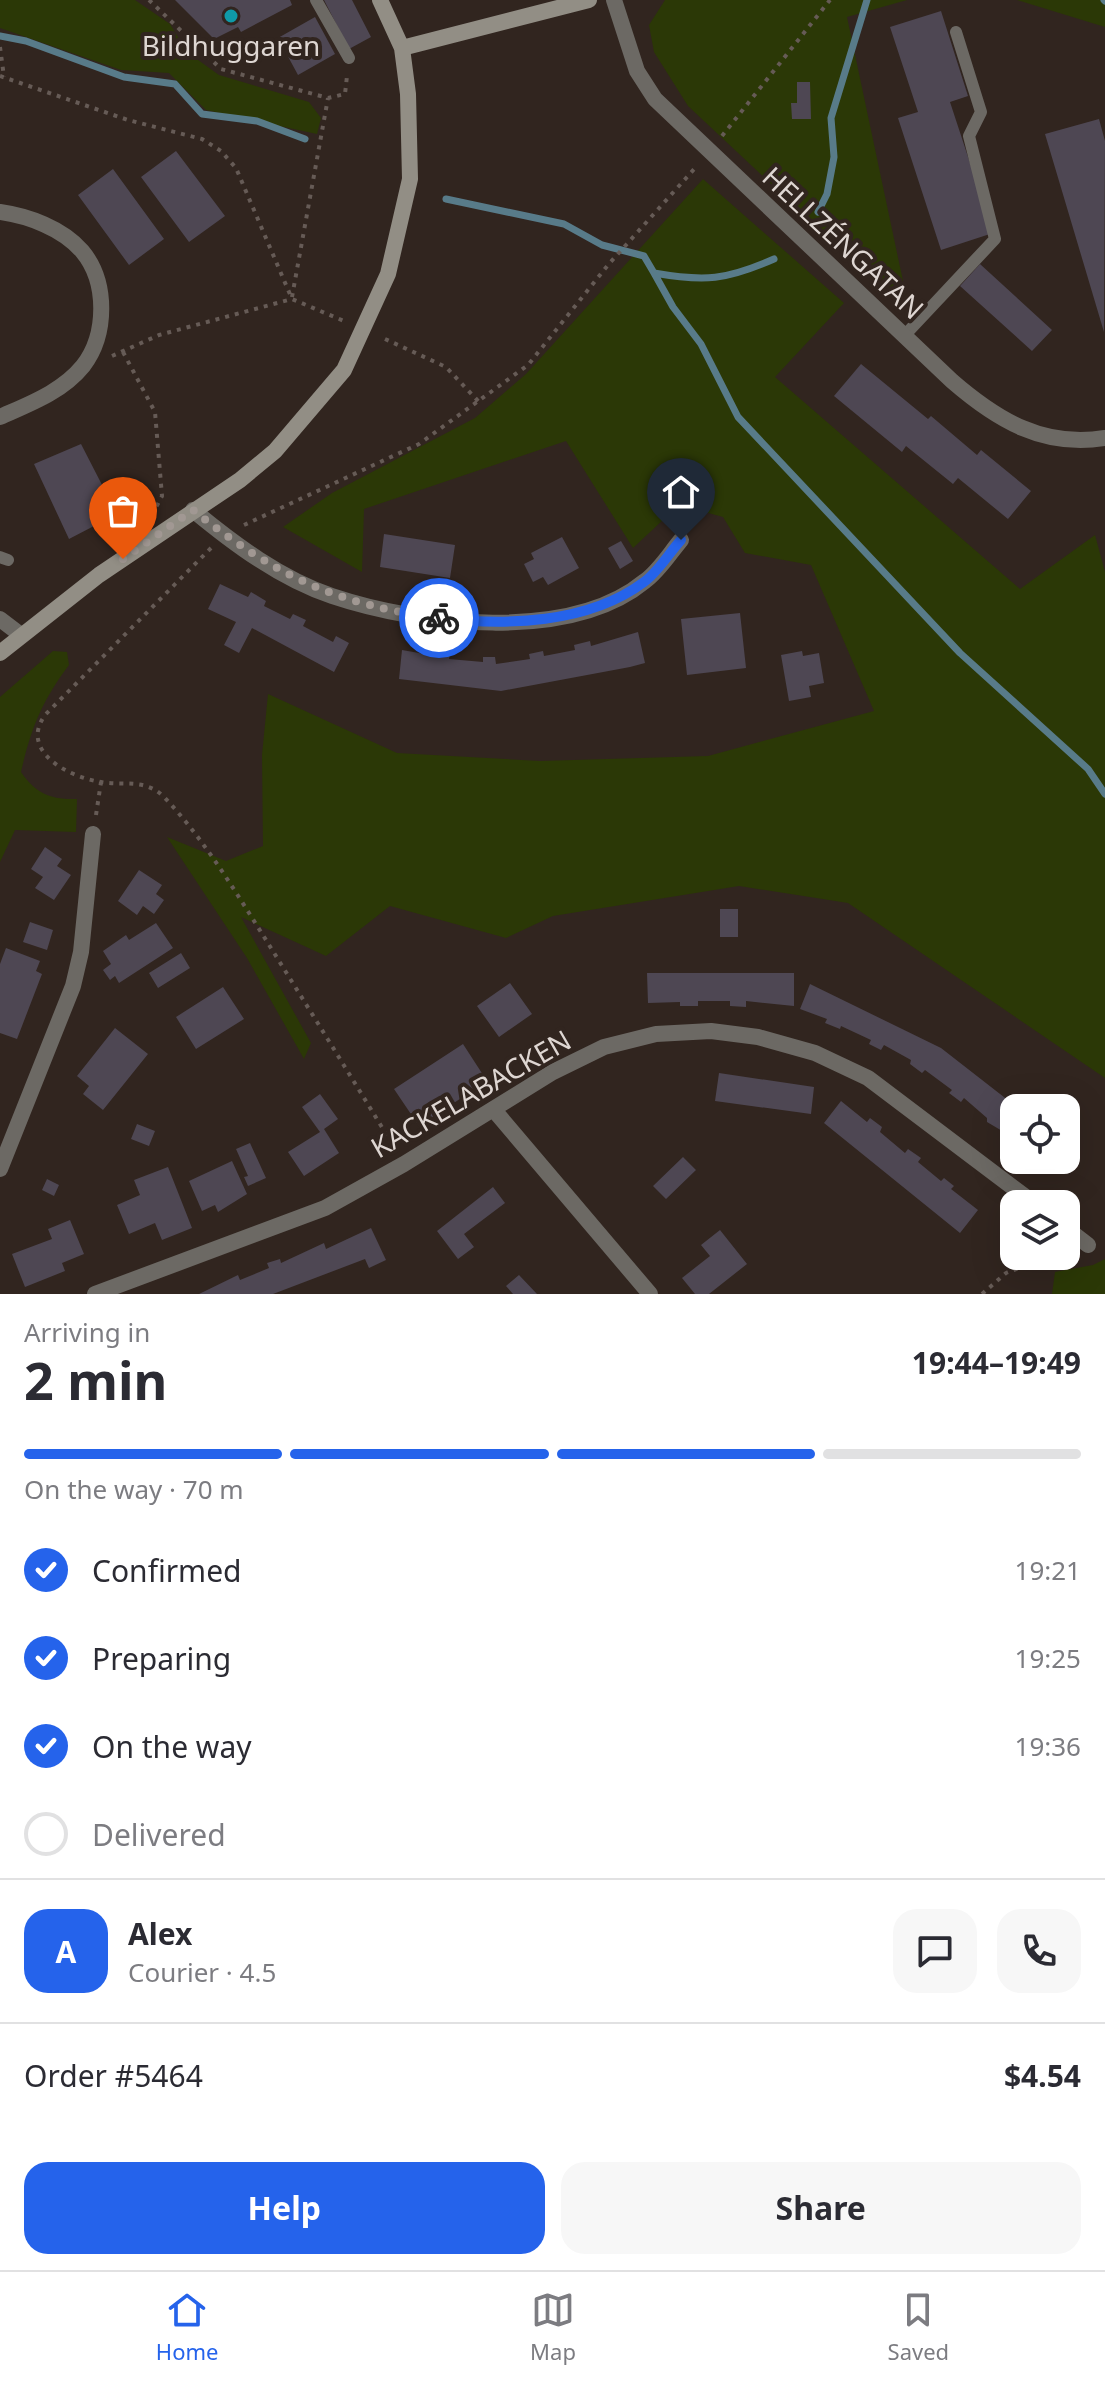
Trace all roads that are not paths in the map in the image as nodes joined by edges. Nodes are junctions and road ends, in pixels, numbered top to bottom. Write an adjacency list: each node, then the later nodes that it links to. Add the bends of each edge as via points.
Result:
1 (316, 0): 7 (lane)
2 (380, 0): 6 (main road)
3 (589, 0): 6 (main road)
4 (614, 0): 9 (street, HELLZÉNGATAN, via 637,71 655,99)
5 (956, 32): 9 (lane, via 981,112 969,136 995,239)
6 (402, 48): 12 (main road, via 410,179 388,274 366,330 318,406 275,451)
7 (349, 58)
8 (0, 212): 10 (street, via 43,224 82,252 101,303 99,333 82,367 54,392)
9 (904, 336): 11 (street, HELLZÉNGATAN, via 1006,422 1063,440)
10 (0, 417)
11 (1105, 438)
12 (193, 510): 13 (street, via 247,553 331,596 412,615 479,623 578,613 619,597 646,581); 15 (main road)
13 (681, 540)
14 (0, 619): 15 (street)
15 (21, 635): 16 (main road)
16 (0, 653)
17 (93, 834): 19 (street, via 73,986)
18 (494, 1110): 20 (street, KACKELABACKEN, via 604,1047 656,1034 711,1031 758,1037 815,1053 868,1078); 23 (street, KACKELABACKEN, via 325,1208); 24 (street)
19 (0, 1169)
20 (1016, 1190)
21 (1080, 1239): 22 (street)
22 (1088, 1245)
23 (95, 1294)
24 (650, 1294)

